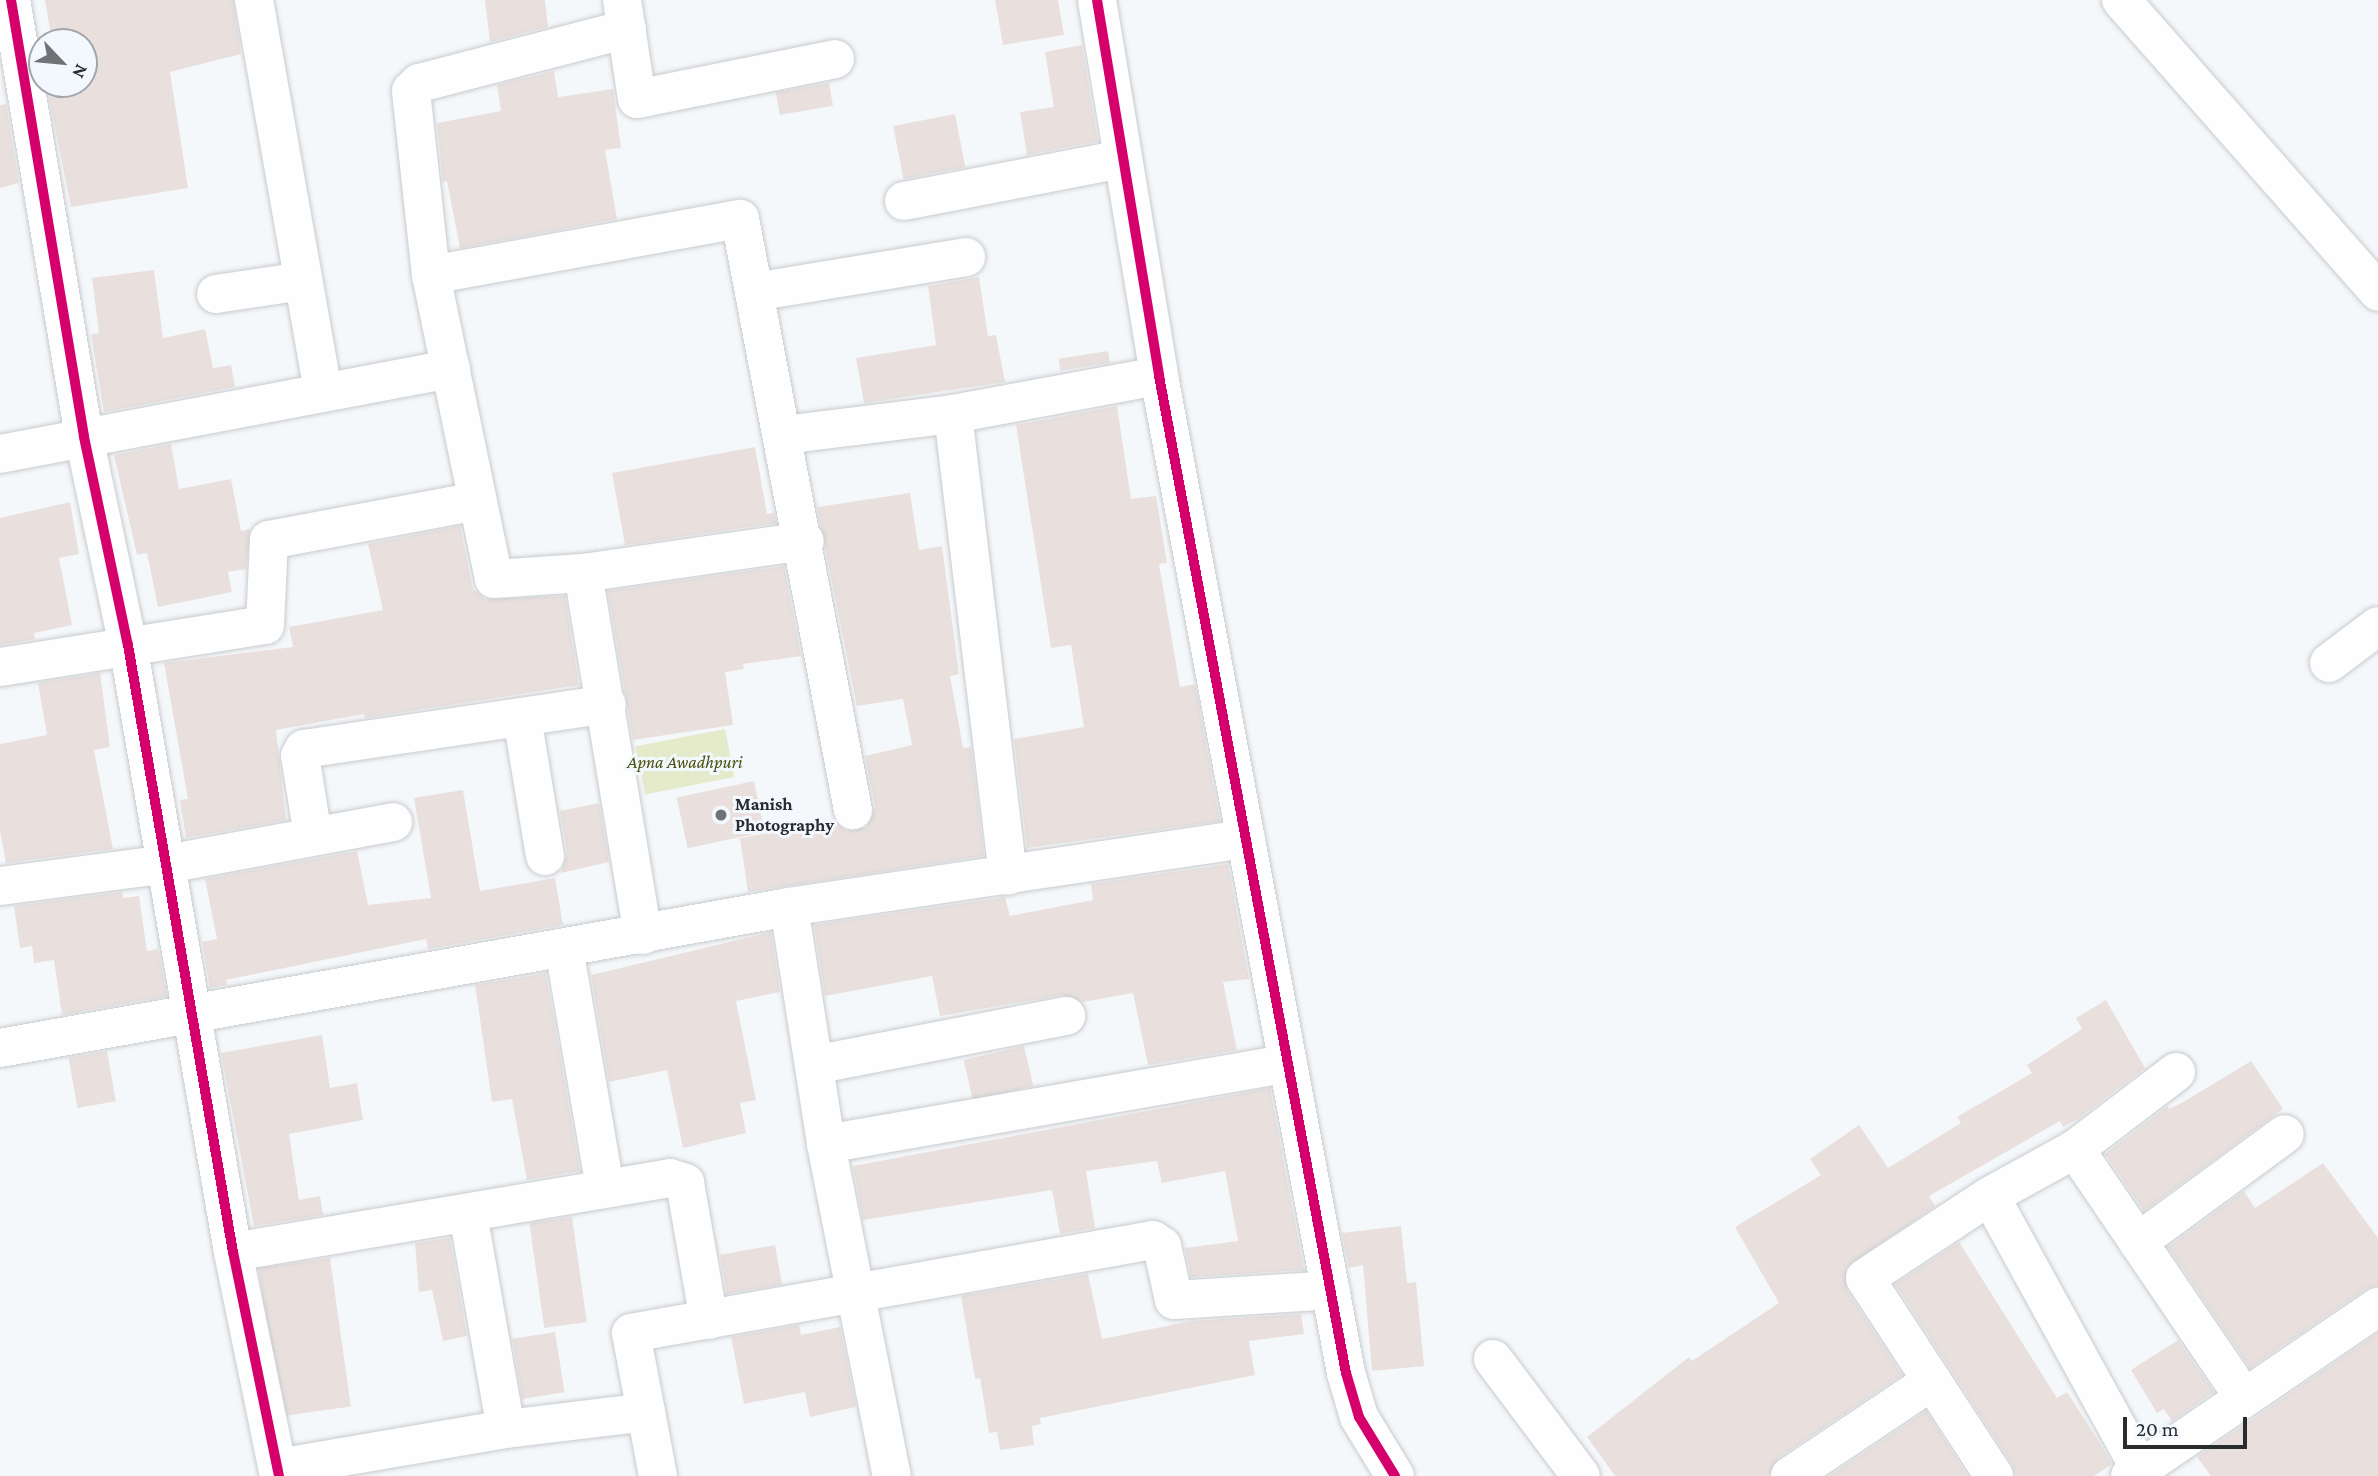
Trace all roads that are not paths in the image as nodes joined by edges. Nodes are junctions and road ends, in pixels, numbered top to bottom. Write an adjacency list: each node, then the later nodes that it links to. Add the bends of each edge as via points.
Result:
1 (11, 0): 20 (street)
2 (254, 0): 11 (street)
3 (1097, 0): 7 (street)
4 (2121, 0): 13 (street)
5 (624, 14): 6 (street, via 637,99); 10 (street, via 414,85)
6 (835, 59)
7 (1122, 159): 8 (street); 16 (street)
8 (904, 201)
9 (966, 257): 12 (street)
10 (430, 275): 12 (street, via 740,219); 15 (street)
11 (303, 281): 14 (street); 17 (street)
12 (755, 292): 19 (street)
13 (2378, 292)
14 (216, 294)
15 (451, 369): 17 (street); 22 (street)
16 (1159, 376): 18 (street); 34 (street)
17 (323, 392): 20 (street)
18 (953, 414): 19 (street); 37 (street)
19 (784, 435): 23 (street)
20 (84, 437): 21 (street); 26 (street)
21 (0, 454)
22 (477, 501): 24 (street, via 494,579); 26 (street, via 269,540 265,625)
23 (805, 541): 24 (street); 31 (street)
24 (583, 573): 29 (street)
25 (2378, 626): 27 (street)
26 (128, 645): 28 (street); 36 (street)
27 (2329, 663)
28 (0, 667)
29 (607, 704): 30 (street); 40 (street)
30 (522, 717): 33 (street, via 304,749 300,756); 35 (street)
31 (853, 810)
32 (393, 822): 33 (street)
33 (313, 836): 36 (street)
34 (1246, 839): 37 (street); 45 (street)
35 (545, 856)
36 (167, 864): 38 (street); 42 (street)
37 (1008, 876): 39 (street)
38 (0, 886)
39 (789, 907): 40 (street); 46 (street)
40 (643, 935): 41 (street)
41 (564, 948): 42 (street); 51 (street)
42 (193, 1012): 44 (street); 55 (street)
43 (1066, 1016): 46 (street)
44 (0, 1048)
45 (1288, 1063): 49 (street); 57 (street)
46 (814, 1065): 49 (street)
47 (2176, 1072): 50 (street)
48 (2285, 1134): 54 (street)
49 (826, 1144): 56 (street)
50 (2075, 1149): 52 (street); 54 (street)
51 (605, 1189): 53 (street); 59 (street, via 670,1178 685,1183)
52 (1990, 1196): 61 (street, via 1865,1279); 65 (street)
53 (468, 1214): 55 (street); 64 (street)
54 (2138, 1242): 62 (street)
55 (233, 1252): 66 (street)
56 (858, 1290): 57 (street, via 1153,1240 1162,1246 1174,1300); 59 (street); 68 (street)
57 (1331, 1290): 69 (street, via 1359,1417)
58 (2378, 1307): 62 (street)
59 (709, 1320): 63 (street, via 631,1333)
60 (1493, 1359): 70 (street)
61 (1932, 1381): 71 (street); 72 (street)
62 (2244, 1396): 65 (street)
63 (646, 1412): 64 (street); 67 (street)
64 (506, 1429): 66 (street)
65 (2156, 1468)
66 (278, 1472)
67 (658, 1476)
68 (892, 1476)
69 (1395, 1476)
70 (1581, 1476)
71 (1790, 1476)
72 (1994, 1476)

